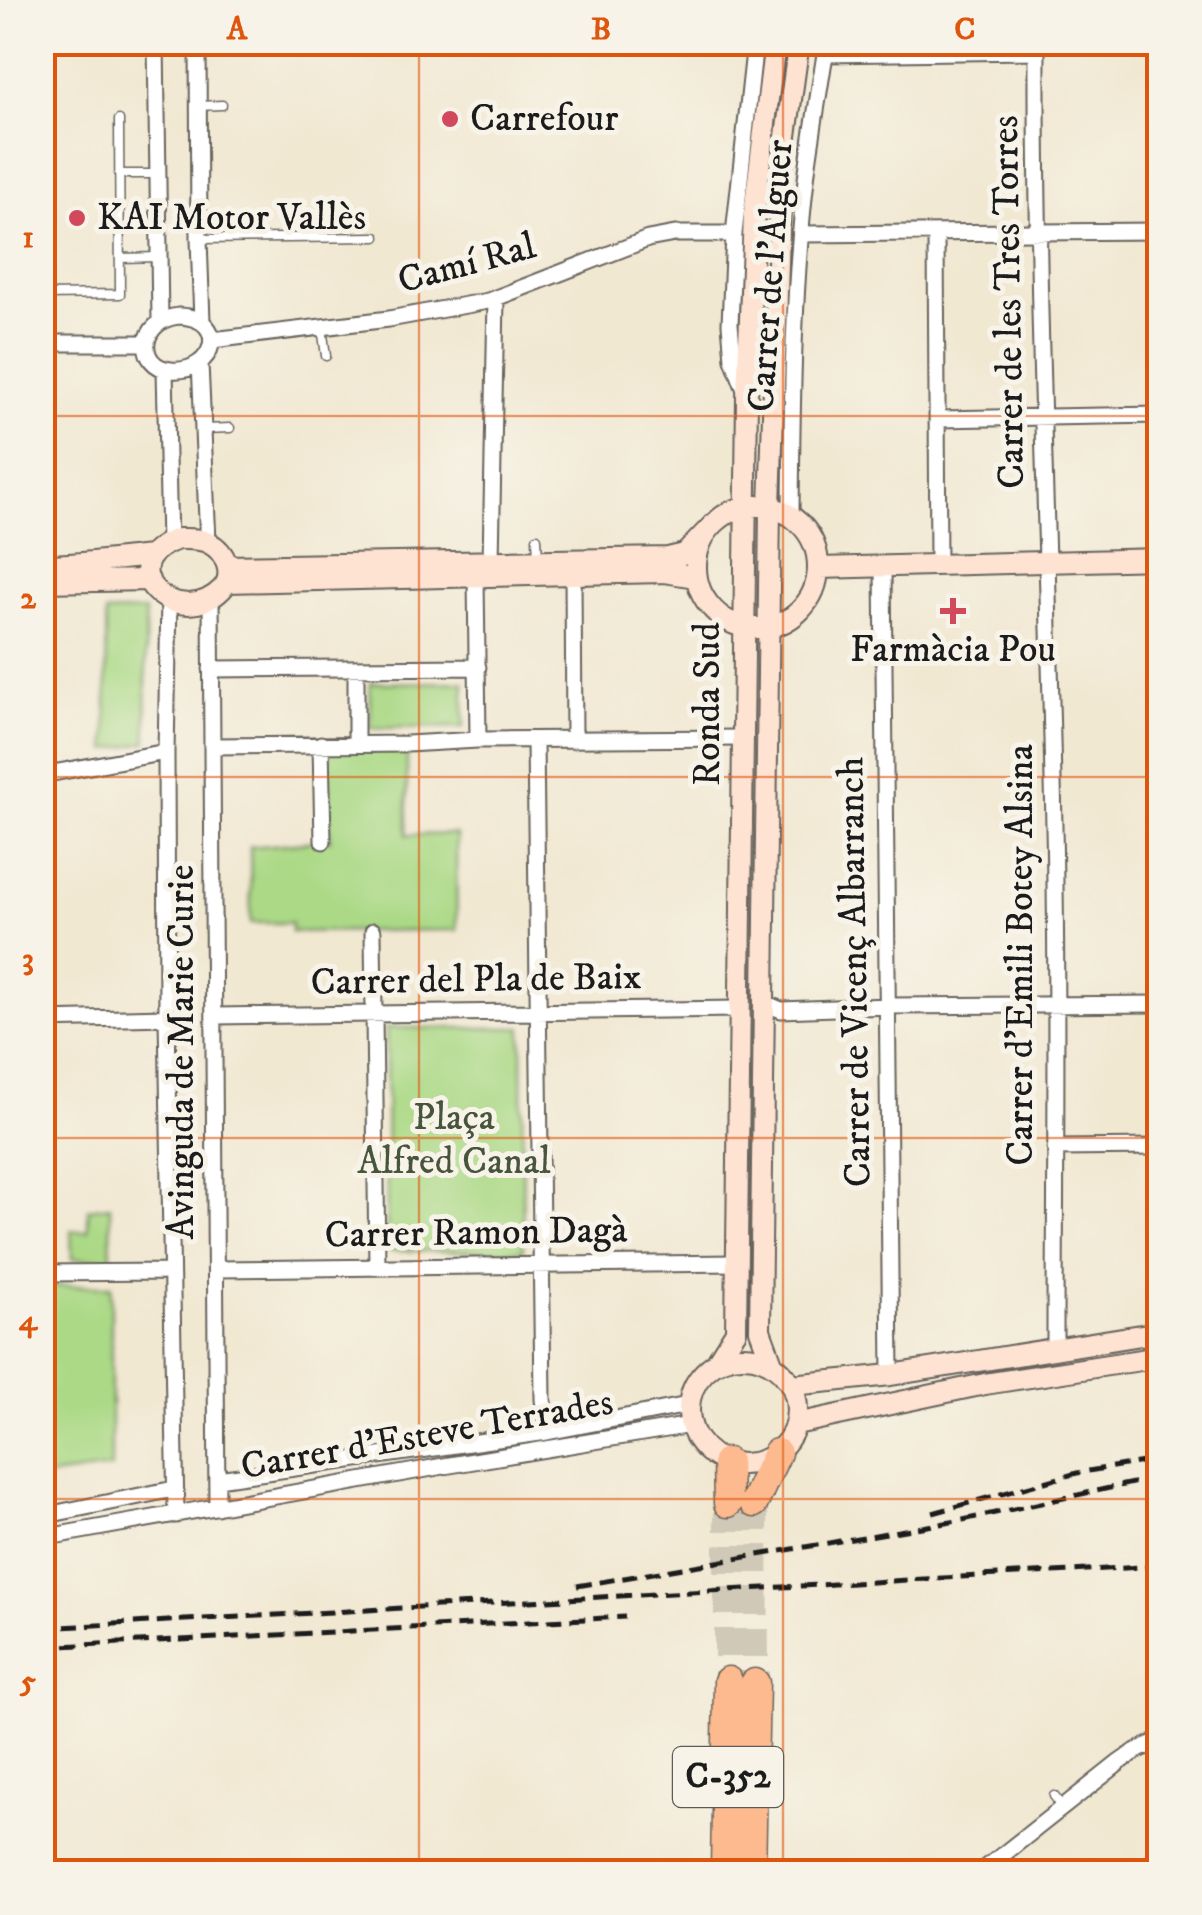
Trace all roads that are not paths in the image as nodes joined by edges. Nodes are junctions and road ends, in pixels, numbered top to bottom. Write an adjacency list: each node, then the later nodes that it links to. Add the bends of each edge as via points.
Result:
1 (156, 42): 12 (street)
2 (198, 42): 9 (street)
3 (756, 42): 15 (street)
4 (775, 42): 33 (main road, Ronda Sud, via 754,214)
5 (799, 42): 40 (main road, Ronda Sud, via 781,172)
6 (1037, 47): 7 (street); 14 (street, Carrer de les Tres Torres)
7 (826, 48): 16 (street, Carrer de l'Alguer)
8 (222, 105): 9 (lane)
9 (198, 106): 19 (street)
10 (118, 120): 11 (lane)
11 (118, 174): 12 (lane); 20 (lane)
12 (158, 174): 21 (street)
13 (1160, 231): 14 (street)
14 (1039, 233): 17 (street); 35 (street, Carrer de les Tres Torres)
15 (734, 234): 23 (street, Camí Ral, via 648,239); 33 (street, via 733,359)
16 (802, 234): 17 (street); 41 (street, Carrer de l'Alguer)
17 (936, 234): 36 (street)
18 (376, 237): 19 (lane)
19 (199, 239): 25 (street)
20 (120, 258): 21 (lane); 22 (lane, via 120,294)
21 (159, 258): 24 (street)
22 (43, 295)
23 (496, 298): 26 (street, Camí Ral); 53 (street)
24 (160, 321): 25 (street); 28 (street)
25 (202, 321): 27 (street)
26 (322, 327): 27 (street, Camí Ral); 30 (lane)
27 (212, 340): 31 (street)
28 (146, 343): 29 (street); 32 (street)
29 (42, 344)
30 (326, 356)
31 (200, 363): 32 (street); 38 (street)
32 (165, 370): 45 (street)
33 (748, 397): 39 (main road, Ronda Sud)
34 (1160, 415): 35 (street)
35 (1043, 418): 36 (street); 48 (street, Carrer de les Tres Torres)
36 (939, 420): 50 (street)
37 (230, 428): 38 (lane)
38 (203, 430): 44 (street)
39 (746, 506): 40 (main road); 42 (main road); 61 (main road, Ronda Sud)
40 (770, 506): 41 (main road); 62 (main road, Ronda Sud)
41 (791, 515): 52 (main road, via 809,534)
42 (706, 532): 47 (main road, via 685,554 668,558); 56 (main road)
43 (537, 538): 47 (lane)
44 (208, 542): 45 (main road, via 189,539); 54 (main road, via 224,557)
45 (160, 550): 49 (main road); 57 (main road)
46 (1160, 559): 48 (main road)
47 (538, 560): 53 (main road)
48 (1048, 561): 50 (main road); 78 (street, Carrer d'Emili Botey Alsina)
49 (42, 565)
50 (938, 565): 51 (main road)
51 (883, 567): 52 (main road); 80 (street, Carrer de Vicenç Albarranch)
52 (819, 568): 62 (main road, via 807,603)
53 (483, 569): 54 (main road); 55 (main road); 63 (street)
54 (228, 574): 59 (main road)
55 (574, 574): 56 (main road); 68 (street)
56 (696, 577): 61 (main road, via 712,608)
57 (148, 580): 58 (main road); 60 (main road)
58 (42, 582)
59 (211, 597): 60 (main road); 65 (street, Avinguda de Marie Curie)
60 (170, 600): 73 (street, Avinguda de Marie Curie)
61 (743, 627): 62 (main road); 66 (main road, Ronda Sud)
62 (769, 628): 77 (main road, Ronda Sud)
63 (478, 666): 64 (street); 67 (street)
64 (356, 668): 65 (street); 71 (street)
65 (212, 669): 72 (street, Avinguda de Marie Curie)
66 (743, 738): 68 (street); 81 (main road, Ronda Sud)
67 (478, 740): 69 (street); 71 (street)
68 (574, 740): 69 (street)
69 (535, 741): 83 (street)
70 (321, 744): 71 (street); 72 (street); 75 (street)
71 (356, 744)
72 (212, 746): 84 (street, Avinguda de Marie Curie)
73 (166, 752): 74 (street); 85 (street, Avinguda de Marie Curie)
74 (42, 775)
75 (323, 842)
76 (373, 931): 82 (street)
77 (764, 1003): 80 (street, via 781,1010); 99 (main road, Ronda Sud, via 760,1330)
78 (1056, 1004): 79 (street); 80 (street); 88 (street, Carrer d'Emili Botey Alsina)
79 (1160, 1004)
80 (889, 1006): 100 (street, Carrer de Vicenç Albarranch)
81 (739, 1009): 83 (street, Carrer del Pla de Baix); 89 (main road, Ronda Sud)
82 (374, 1014): 83 (street, Carrer del Pla de Baix); 84 (street, Carrer del Pla de Baix); 91 (street)
83 (537, 1014): 90 (street)
84 (215, 1016): 92 (street, Avinguda de Marie Curie)
85 (167, 1017): 86 (street); 93 (street, Avinguda de Marie Curie)
86 (42, 1020)
87 (1154, 1142): 88 (street)
88 (1055, 1148): 96 (street, Carrer d'Emili Botey Alsina)
89 (736, 1263): 90 (street, Carrer Ramon Dagà); 98 (main road, Ronda Sud, via 736,1330)
90 (543, 1265): 91 (street, Carrer Ramon Dagà); 104 (street)
91 (377, 1266): 92 (street, Carrer Ramon Dagà)
92 (216, 1270): 107 (street, Avinguda de Marie Curie)
93 (170, 1272): 94 (street); 108 (street, Avinguda de Marie Curie)
94 (42, 1273)
95 (1160, 1332): 96 (main road)
96 (1055, 1348): 100 (main road)
97 (1160, 1357): 103 (main road, via 985,1384)
98 (717, 1361): 99 (main road, via 749,1355); 102 (main road, via 693,1388)
99 (772, 1363): 101 (main road)
100 (891, 1375): 101 (main road)
101 (792, 1385): 103 (main road)
102 (689, 1415): 104 (street, Carrer d'Esteve Terrades); 106 (main road, via 699,1442); 109 (street, Carrer d'Esteve Terrades)
103 (796, 1424): 105 (main road)
104 (546, 1432): 107 (street, Carrer d'Esteve Terrades)
105 (777, 1453): 106 (main road, via 744,1465); 106 (highway, via 741,1503)
106 (727, 1462)
107 (218, 1479): 109 (street, Avinguda de Marie Curie)
108 (174, 1489): 110 (street); 111 (street)
109 (217, 1507): 110 (street, Carrer d'Esteve Terrades)
110 (176, 1515): 112 (street, Carrer d'Esteve Terrades)
111 (42, 1516)
112 (42, 1538)
113 (1160, 1740): 116 (street, via 1059,1802)
114 (754, 1865): 115 (highway, C-352, via 742,1682)
115 (726, 1872)
116 (981, 1872)

